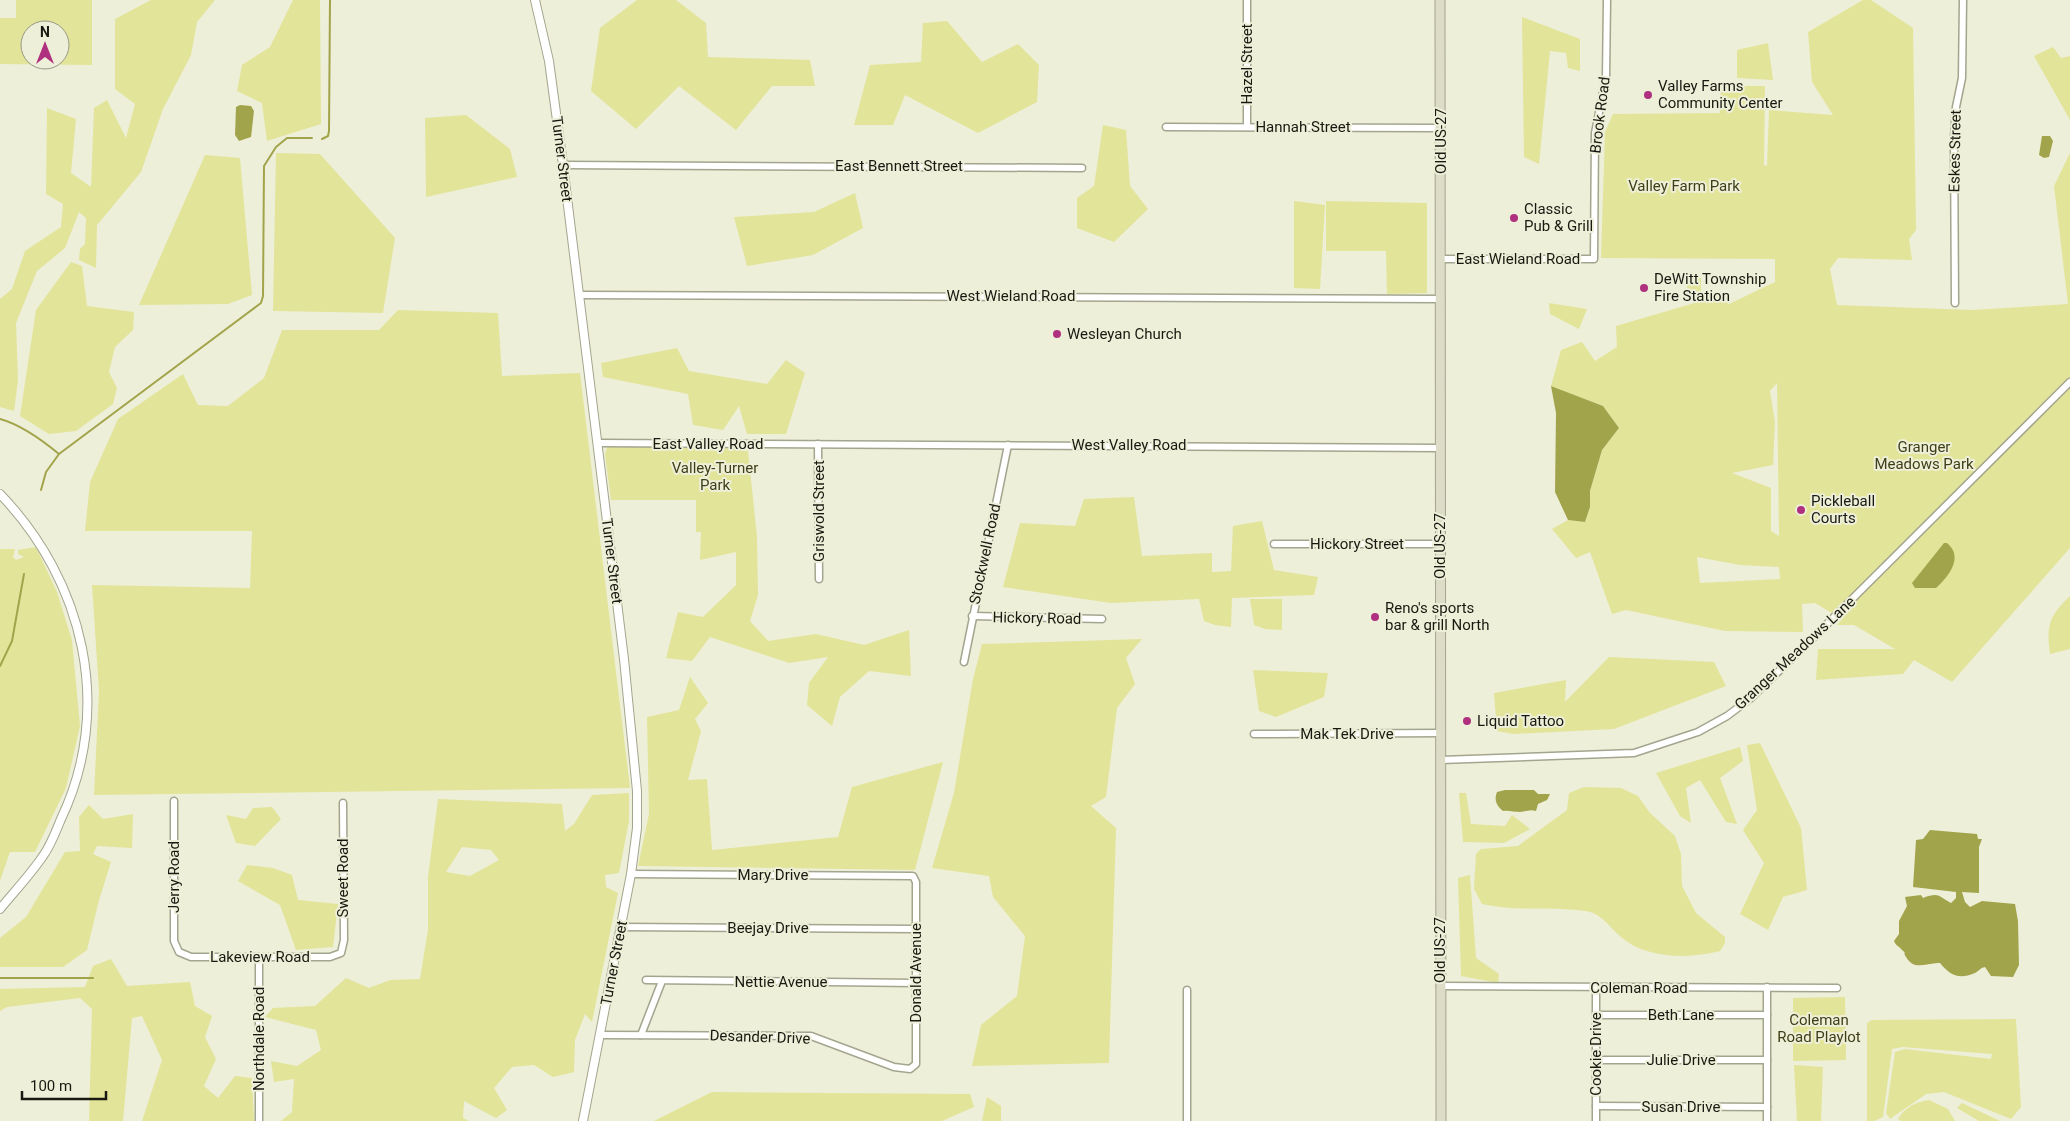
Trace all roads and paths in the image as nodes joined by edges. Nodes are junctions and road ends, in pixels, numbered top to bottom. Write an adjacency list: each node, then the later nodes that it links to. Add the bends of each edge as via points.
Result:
1 (535, 0): 9 (street, Turner Street, via 549,62)
2 (1247, 0): 7 (street, Hazel Street)
3 (1440, 0): 8 (main road, Old US-27)
4 (1607, 0): 12 (street, Brook Road, via 1606,77 1596,133)
5 (1963, 0): 15 (street, Eskes Street, via 1962,78 1954,138)
6 (1166, 126): 7 (street, Hannah Street)
7 (1247, 127): 8 (street, Hannah Street)
8 (1441, 128): 11 (main road, Old US-27)
9 (563, 164): 10 (street, East Bennett Street); 13 (street, Turner Street)
10 (1082, 168)
11 (1442, 259): 12 (street, East Wieland Road); 14 (main road, Old US-27)
12 (1594, 259)
13 (580, 294): 14 (street, West Wieland Road); 17 (street, Turner Street)
14 (1441, 299): 20 (main road, Old US-27)
15 (1955, 303)
16 (2070, 382): 30 (street, Granger Meadows Lane, via 1751,698 1727,716 1698,732 1634,753)
17 (599, 443): 18 (street, East Valley Road); 33 (street, Turner Street, via 634,750 636,828)
18 (818, 444): 19 (street, West Valley Road); 24 (street, Griswold Street)
19 (1008, 445): 20 (street, West Valley Road); 25 (street, Stockwell Road)
20 (1441, 448): 23 (main road, Old US-27)
21 (0, 494): 35 (street, via 43,547 66,591 85,657 88,734 72,797 44,855)
22 (1274, 544): 23 (street, Hickory Street)
23 (1440, 544): 29 (main road, Old US-27)
24 (819, 579)
25 (972, 616): 26 (street, Hickory Road); 27 (street, Stockwell Road)
26 (1102, 619)
27 (964, 662)
28 (1254, 734): 29 (street, Mak Tek Drive)
29 (1441, 734): 30 (main road, Old US-27)
30 (1441, 760): 44 (main road, Old US-27)
31 (174, 801): 38 (street, Jerry Road, via 174,941)
32 (343, 803): 39 (street, Sweet Road, via 344,940)
33 (631, 874): 34 (street, Mary Drive, via 909,876); 36 (street, Turner Street)
34 (915, 879): 37 (street, Donald Avenue)
35 (0, 909)
36 (621, 927): 37 (street, Beejay Drive); 51 (street, Turner Street)
37 (915, 929): 43 (street, Donald Avenue)
38 (179, 952): 40 (street, Lakeview Road, via 191,957)
39 (341, 953): 40 (street, Lakeview Road, via 330,957)
40 (259, 957): 58 (street, Northdale Road)
41 (646, 980): 42 (street, Nettie Avenue)
42 (662, 981): 43 (street, Nettie Avenue); 52 (street)
43 (916, 982): 55 (street, Donald Avenue)
44 (1440, 986): 45 (street, Coleman Road); 61 (main road, Old US-27)
45 (1596, 988): 46 (street, Coleman Road); 49 (street, Cookie Drive)
46 (1768, 988): 47 (street, Coleman Road); 50 (street)
47 (1837, 988)
48 (1187, 990): 60 (street)
49 (1596, 1015): 50 (street, Beth Lane); 53 (street, Cookie Drive)
50 (1767, 1015): 54 (street)
51 (600, 1035): 52 (street, Desander Drive); 59 (street, Turner Street)
52 (641, 1035): 55 (street, Desander Drive, via 811,1036 894,1066)
53 (1596, 1060): 54 (street, Julie Drive); 56 (street, Cookie Drive)
54 (1767, 1060): 57 (street)
55 (914, 1068)
56 (1596, 1106): 57 (street, Susan Drive); 62 (street, Cookie Drive)
57 (1767, 1107): 63 (street)
58 (259, 1121)
59 (583, 1121)
60 (1187, 1121)
61 (1441, 1121)
62 (1596, 1121)
63 (1767, 1121)

